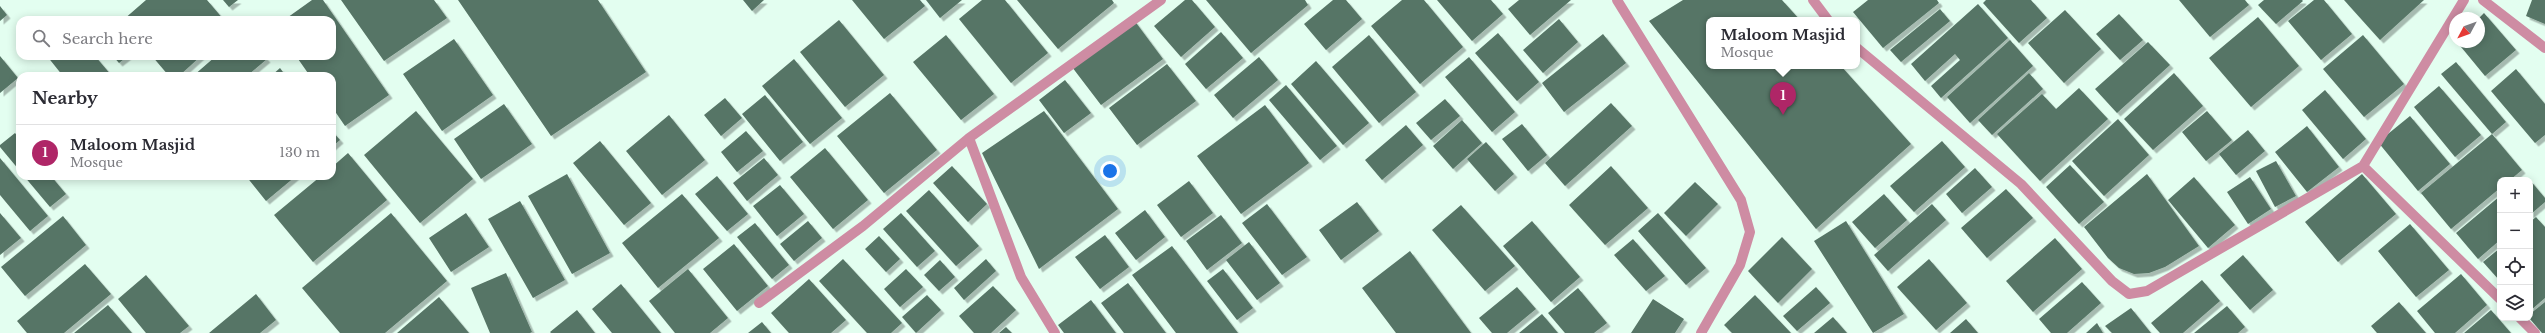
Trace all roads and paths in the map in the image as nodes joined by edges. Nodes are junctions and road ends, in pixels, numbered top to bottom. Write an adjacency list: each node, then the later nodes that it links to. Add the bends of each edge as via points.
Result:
1 (1161, 0): 9 (street)
2 (1617, 0): 15 (street, via 1741,200 1750,232 1740,265)
3 (1813, 0): 6 (street)
4 (2464, 0): 10 (street)
5 (2483, 0): 7 (street)
6 (1826, 17)
7 (2545, 48)
8 (1860, 50): 10 (street, via 2021,184 2112,281 2129,294 2147,291)
9 (969, 138): 12 (street, via 863,226); 14 (street, via 1021,277)
10 (2363, 166): 11 (street)
11 (2497, 296)
12 (759, 303)
13 (2523, 321): 16 (street)
14 (1054, 333)
15 (1701, 333)
16 (2535, 333)

